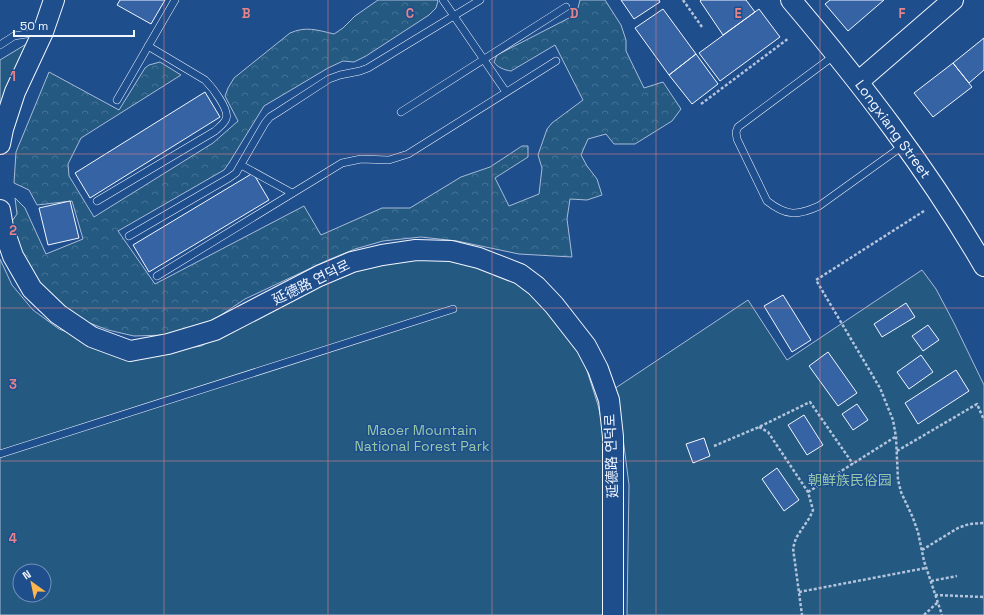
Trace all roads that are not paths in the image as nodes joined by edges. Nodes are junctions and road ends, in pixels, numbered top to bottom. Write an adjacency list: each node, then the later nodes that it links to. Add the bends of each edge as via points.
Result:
1 (54, 0): 9 (main road)
2 (175, 0): 11 (lane)
3 (443, 0): 8 (lane)
4 (480, 0): 8 (lane)
5 (791, 0): 12 (main road, Longxiang Street)
6 (953, 0): 15 (main road)
7 (566, 7): 13 (lane)
8 (454, 15): 13 (lane); 21 (lane, via 360,71 329,79 270,117)
9 (43, 32): 10 (lane, via 14,36); 19 (main road, via 15,92)
10 (0, 45)
11 (148, 46): 17 (lane); 23 (lane, via 205,80 217,94 227,114 226,120 215,131)
12 (836, 54): 15 (main road, Longxiang Street); 20 (lane, via 738,127 737,139 767,201 788,213 807,211 819,206)
13 (484, 59): 16 (lane); 18 (lane)
14 (556, 61): 16 (lane)
15 (858, 82): 20 (main road, Longxiang Street)
16 (506, 92): 22 (lane, via 408,154 389,160 362,159 342,163)
17 (117, 100)
18 (400, 112)
19 (0, 144)
20 (905, 144): 26 (main road, Longxiang Street, via 939,192)
21 (241, 165): 22 (lane); 25 (lane, via 229,178)
22 (292, 193): 27 (lane)
23 (97, 202)
24 (0, 210): 30 (main road, 延德路 연덕로, via 13,256 32,288 58,314 92,338 130,351 168,344 215,330 319,276 352,262 382,254 416,250 450,251 478,258 520,274 554,305 586,346 598,369 608,400 613,437)
25 (129, 236)
26 (984, 266)
27 (157, 276)
28 (453, 309): 29 (lane)
29 (0, 454)
30 (613, 615)

